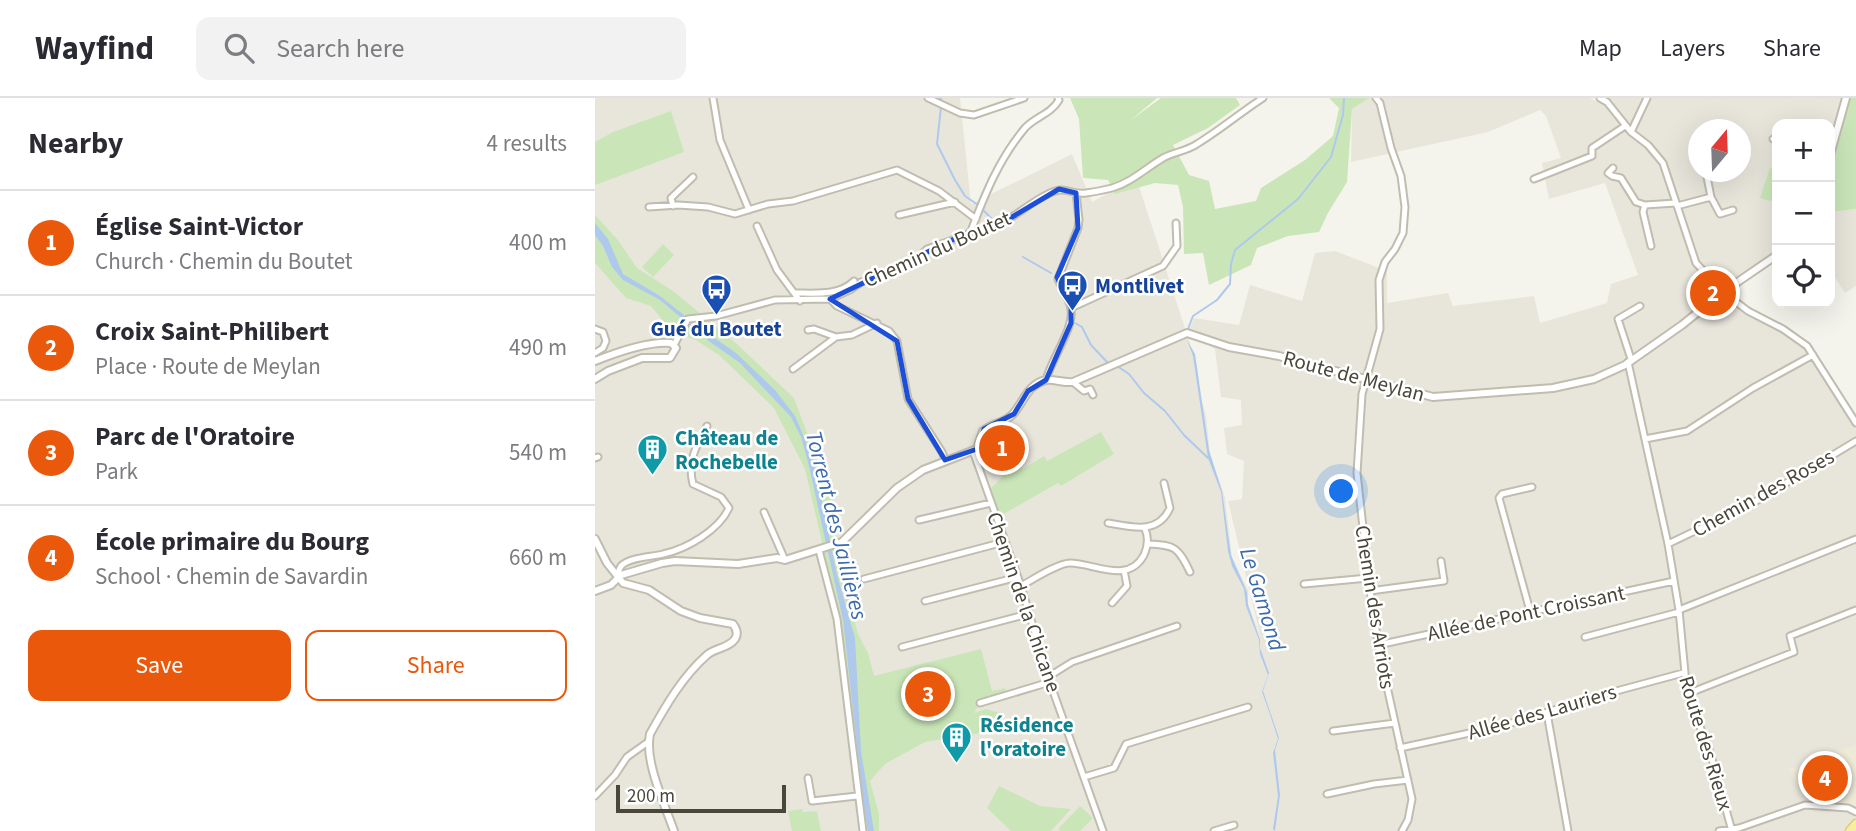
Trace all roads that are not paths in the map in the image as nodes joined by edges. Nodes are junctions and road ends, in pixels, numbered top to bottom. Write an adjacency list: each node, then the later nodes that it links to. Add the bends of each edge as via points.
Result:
1 (713, 98): 24 (street, via 720,140)
2 (928, 98): 3 (street, via 974,115)
3 (1024, 98)
4 (1058, 98): 27 (street, via 1053,110 1027,127 994,173)
5 (1263, 98): 17 (street, Chemin du Boutet, via 1194,146 1162,159 1136,177 1113,187)
6 (1376, 98): 51 (street, Chemin des Arriots, via 1401,176 1405,207 1403,233 1379,280 1380,329)
7 (1600, 98): 10 (street)
8 (1647, 98): 11 (street)
9 (1846, 98): 12 (street)
10 (1625, 126): 11 (street); 15 (street, via 1592,148 1592,156)
11 (1631, 132): 21 (street, via 1663,163)
12 (1835, 137)
13 (1613, 168): 20 (street, via 1608,173 1621,177 1636,202)
14 (693, 177): 22 (street, via 671,198)
15 (1534, 179)
16 (1708, 182): 18 (street)
17 (1076, 192): 30 (street, Chemin du Boutet, via 1059,189 997,226); 39 (street, via 1078,228 1058,279)
18 (1711, 197): 21 (street); 25 (street, via 1720,215)
19 (955, 202): 24 (street, via 897,170); 26 (street); 27 (street)
20 (1645, 205): 21 (street); 31 (street)
21 (1676, 205): 34 (street, via 1696,263)
22 (673, 206): 23 (street); 24 (street, via 708,207 734,214)
23 (649, 207)
24 (749, 210)
25 (1733, 210)
26 (899, 215)
27 (976, 219): 30 (street)
28 (1176, 223): 39 (street, via 1177,246 1163,266)
29 (757, 226): 35 (street, via 777,270)
30 (971, 231): 36 (street, Chemin du Boutet, via 927,248 915,261)
31 (1651, 246)
32 (1772, 258): 34 (street, Route de Meylan)
33 (854, 281): 35 (street, via 824,293)
34 (1723, 292): 46 (street, via 1783,329); 48 (street, Route de Meylan)
35 (795, 293): 37 (street)
36 (830, 299): 37 (street, Chemin du Boutet); 40 (street)
37 (800, 301): 44 (street, Chemin du Boutet, via 775,300 716,316 688,318)
38 (1640, 306): 48 (street, Route des Rieux, via 1618,319)
39 (1071, 308): 52 (street, via 1071,323)
40 (877, 323): 43 (street); 60 (street, via 897,341 908,399)
41 (595, 329): 45 (street, via 603,332 606,341)
42 (808, 330): 43 (street)
43 (836, 337): 49 (street)
44 (674, 345): 47 (street, via 659,343); 50 (street, via 676,352 670,358 642,358)
45 (595, 353)
46 (1813, 355): 55 (street); 57 (street, via 1687,431)
47 (595, 360)
48 (1629, 361): 51 (street, Route de Meylan, via 1594,379 1553,388 1465,396 1433,397); 57 (street, Route des Rieux)
49 (793, 369)
50 (595, 379)
51 (1365, 379): 53 (street, Route de Meylan, via 1187,333); 80 (street, Chemin des Arriots, via 1357,467)
52 (1047, 380): 53 (street); 59 (street, via 1028,391 1014,414 986,428)
53 (1073, 382): 54 (street)
54 (1093, 395)
55 (1856, 423)
56 (707, 426): 78 (street, via 689,469 693,484 721,497 729,508 725,517 685,547 629,561)
57 (1646, 439): 72 (street, Route des Rieux)
58 (1856, 441): 72 (street, Chemin des Roses, via 1753,503)
59 (973, 451): 60 (street); 63 (street, Chemin de la Chicane)
60 (944, 460): 73 (street, via 897,488 842,542)
61 (1164, 483): 67 (street, via 1169,512)
62 (1532, 487): 90 (street, via 1499,498)
63 (991, 503): 65 (street); 70 (street, Chemin de la Chicane)
64 (764, 512): 74 (street)
65 (919, 520)
66 (1108, 523): 67 (street)
67 (1145, 529): 71 (street)
68 (595, 539): 78 (street)
69 (1856, 539): 91 (street)
70 (1004, 542): 79 (street, Chemin de la Chicane); 81 (street)
71 (1148, 544): 76 (street, via 1137,565); 77 (street, via 1176,548)
72 (1668, 544): 82 (street, Route des Rieux)
73 (821, 550): 74 (street); 112 (street, via 837,619)
74 (785, 560): 78 (street, via 738,564 675,561)
75 (1441, 561): 86 (street, via 1444,581)
76 (1124, 570): 84 (street, via 1068,563); 88 (street, via 1127,586)
77 (1190, 572)
78 (617, 577): 85 (street); 105 (street, via 649,590 681,611 733,624 737,632 736,638 711,652 683,680)
79 (1018, 577): 84 (street, Chemin de la Chicane); 87 (street)
80 (1368, 578): 83 (street); 86 (street, Chemin des Arriots)
81 (864, 579)
82 (1674, 581): 90 (street, Allée de Pont Croissant); 91 (street, Route des Rieux)
83 (1304, 584)
84 (1021, 586): 92 (street, Chemin de la Chicane)
85 (595, 592)
86 (1370, 592): 95 (street, Chemin des Arriots)
87 (925, 601)
88 (1112, 603)
89 (1856, 610): 99 (street, via 1790,636 1794,652 1790,654)
90 (1530, 611): 95 (street, Allée de Pont Croissant)
91 (1679, 611): 94 (street); 97 (street, Route des Rieux)
92 (1028, 614): 96 (street); 98 (street, Chemin de la Chicane)
93 (1177, 626): 98 (street, via 1072,662)
94 (1585, 637)
95 (1378, 645): 103 (street, Chemin des Arriots)
96 (902, 647)
97 (1683, 673): 99 (street, Route des Rieux); 102 (street, Allée des Lauriers)
98 (1049, 679): 100 (street); 107 (street, Chemin de la Chicane)
99 (1687, 694): 116 (street, Route des Rieux, via 1710,752)
100 (980, 703)
101 (1248, 706): 107 (street, via 1126,744 1114,768)
102 (1547, 713): 106 (street, Allée des Lauriers); 122 (street)
103 (1395, 723): 104 (street); 106 (street, Chemin des Arriots)
104 (1333, 732)
105 (648, 742): 111 (street, via 627,757); 117 (street)
106 (1401, 748): 109 (street, Chemin des Arriots)
107 (1084, 777): 119 (street, Chemin de la Chicane)
108 (808, 778): 112 (street, via 812,802)
109 (1408, 780): 110 (street); 121 (street, Chemin des Arriots, via 1412,807)
110 (1327, 794)
111 (595, 796)
112 (857, 796): 118 (street)
113 (1856, 812): 116 (street, via 1805,805)
114 (1856, 824): 124 (main road)
115 (1234, 825): 120 (street)
116 (1732, 830): 123 (street)
117 (674, 831)
118 (863, 831)
119 (1103, 831)
120 (1214, 831)
121 (1402, 831)
122 (1568, 831)
123 (1719, 831)
124 (1850, 831)

